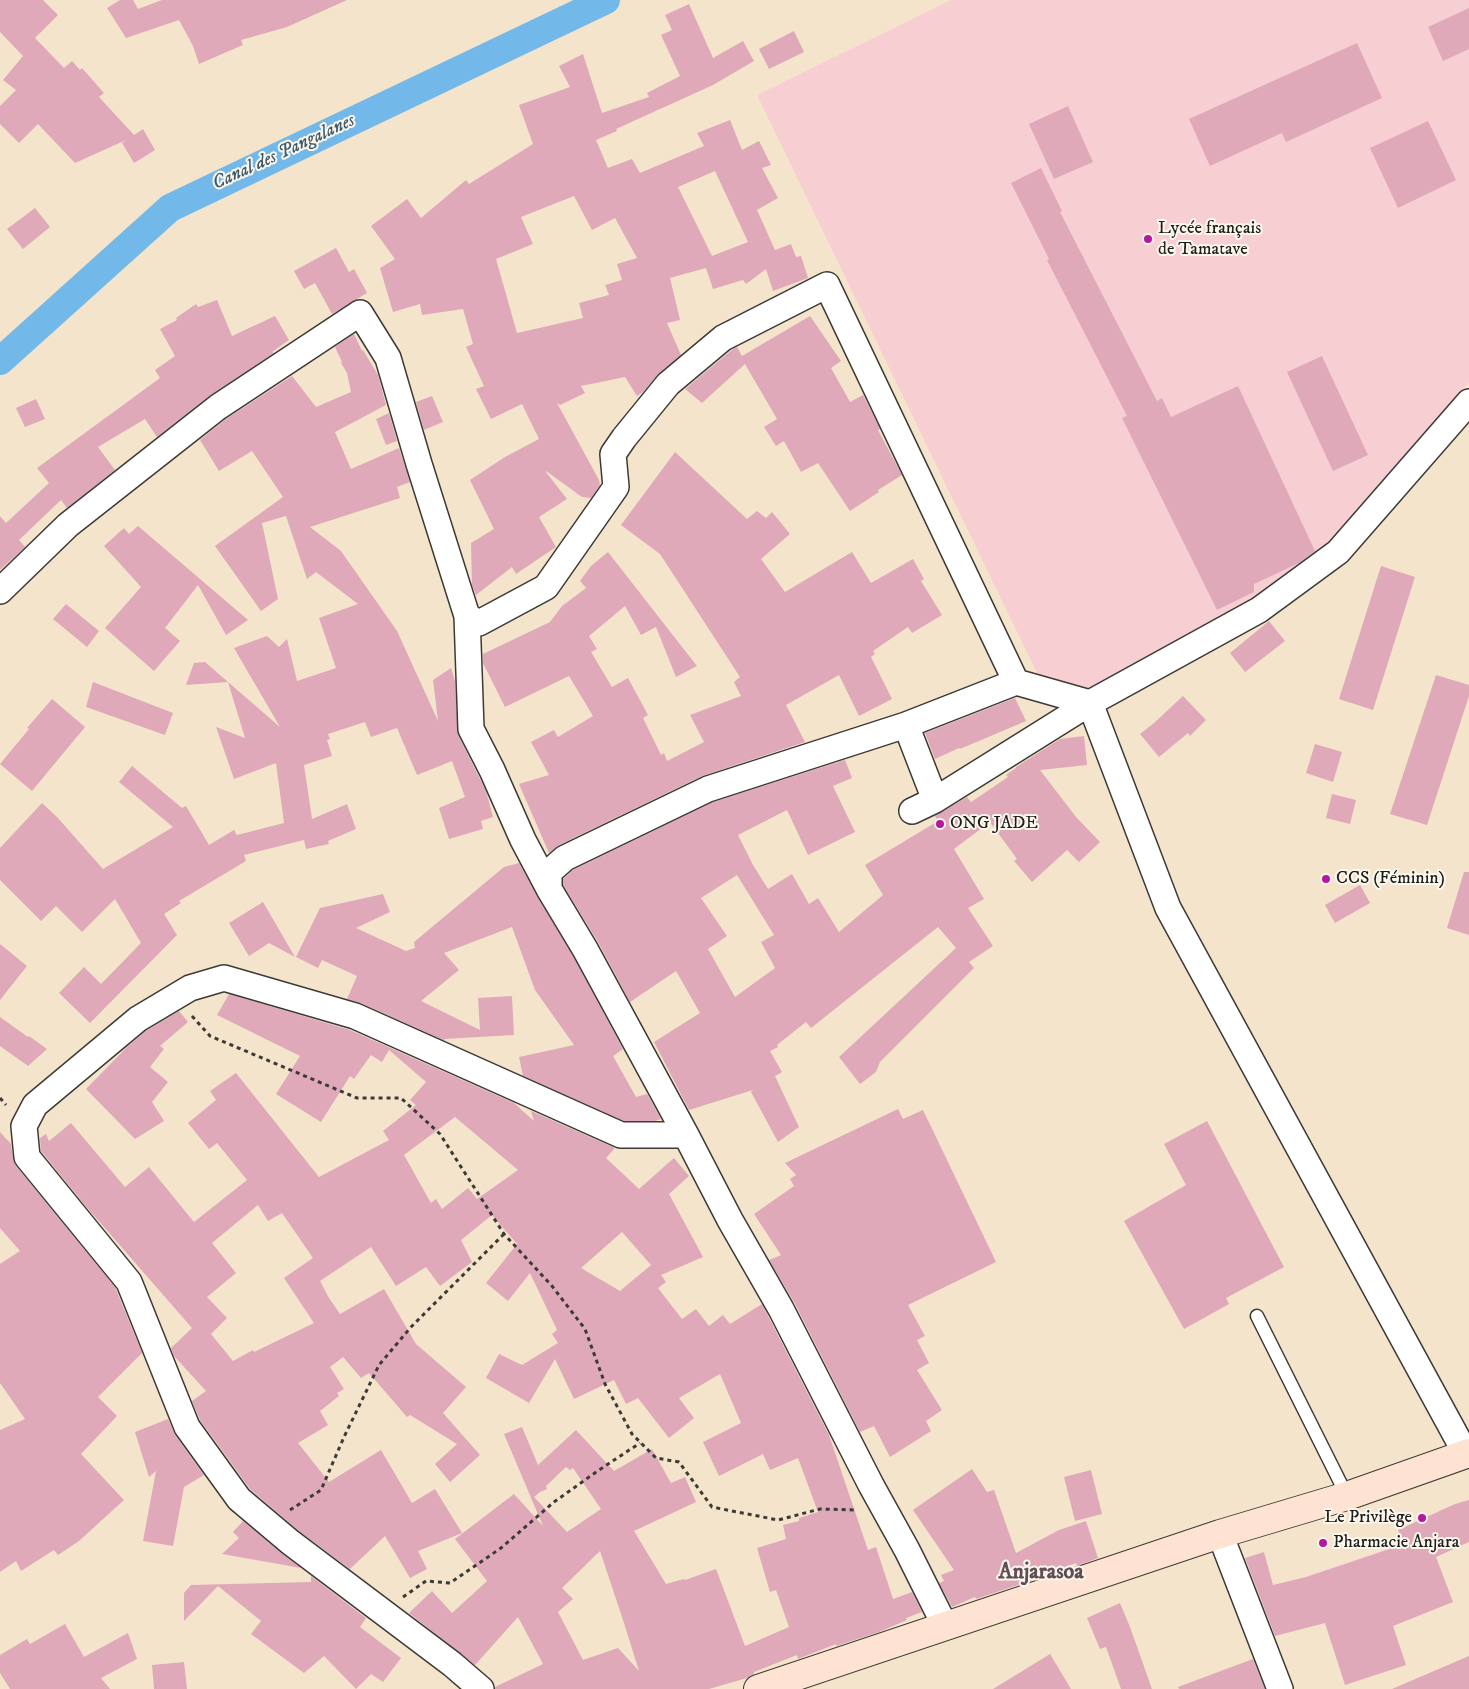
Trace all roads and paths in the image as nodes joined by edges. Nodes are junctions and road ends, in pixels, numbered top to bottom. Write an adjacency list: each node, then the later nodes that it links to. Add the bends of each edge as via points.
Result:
1 (1469, 402): 5 (street, via 1338,552 1258,610)
2 (0, 591): 3 (street, via 68,525 218,407 360,313 388,358)
3 (467, 616): 4 (street, via 479,623 546,587 616,487 613,454 668,384 723,338 827,285); 9 (street, via 471,729)
4 (1016, 682): 5 (street); 6 (street)
5 (1090, 703): 7 (street); 15 (street, via 1168,908)
6 (906, 725): 7 (street); 9 (street, via 708,789 565,858 549,872)
7 (935, 800): 8 (street)
8 (912, 810)
9 (549, 890): 11 (street, via 585,949)
10 (176, 996): 11 (street, via 190,988 224,978 355,1016 621,1135); 12 (path, via 210,1036 357,1098 401,1098 440,1134); 18 (street, via 138,1019 35,1105 24,1126 26,1157 129,1282 187,1427 239,1499)
11 (686, 1135): 21 (street, via 781,1309)
12 (504, 1234): 14 (path, via 552,1286 585,1329 605,1384); 18 (path, via 411,1327 379,1365 321,1490)
13 (1256, 1316): 16 (lane)
14 (640, 1443): 17 (path, via 656,1458 679,1462 712,1507 778,1520 820,1509); 20 (path, via 554,1502 501,1548 450,1583 426,1581)
15 (1467, 1454): 16 (main road)
16 (1347, 1496): 19 (main road)
17 (860, 1510)
18 (269, 1524): 20 (street)
19 (1220, 1534): 21 (main road); 25 (street)
20 (382, 1611): 23 (street)
21 (945, 1626): 22 (main road)
22 (791, 1684): 24 (main road)
23 (481, 1689)
24 (758, 1689)
25 (1280, 1689)

